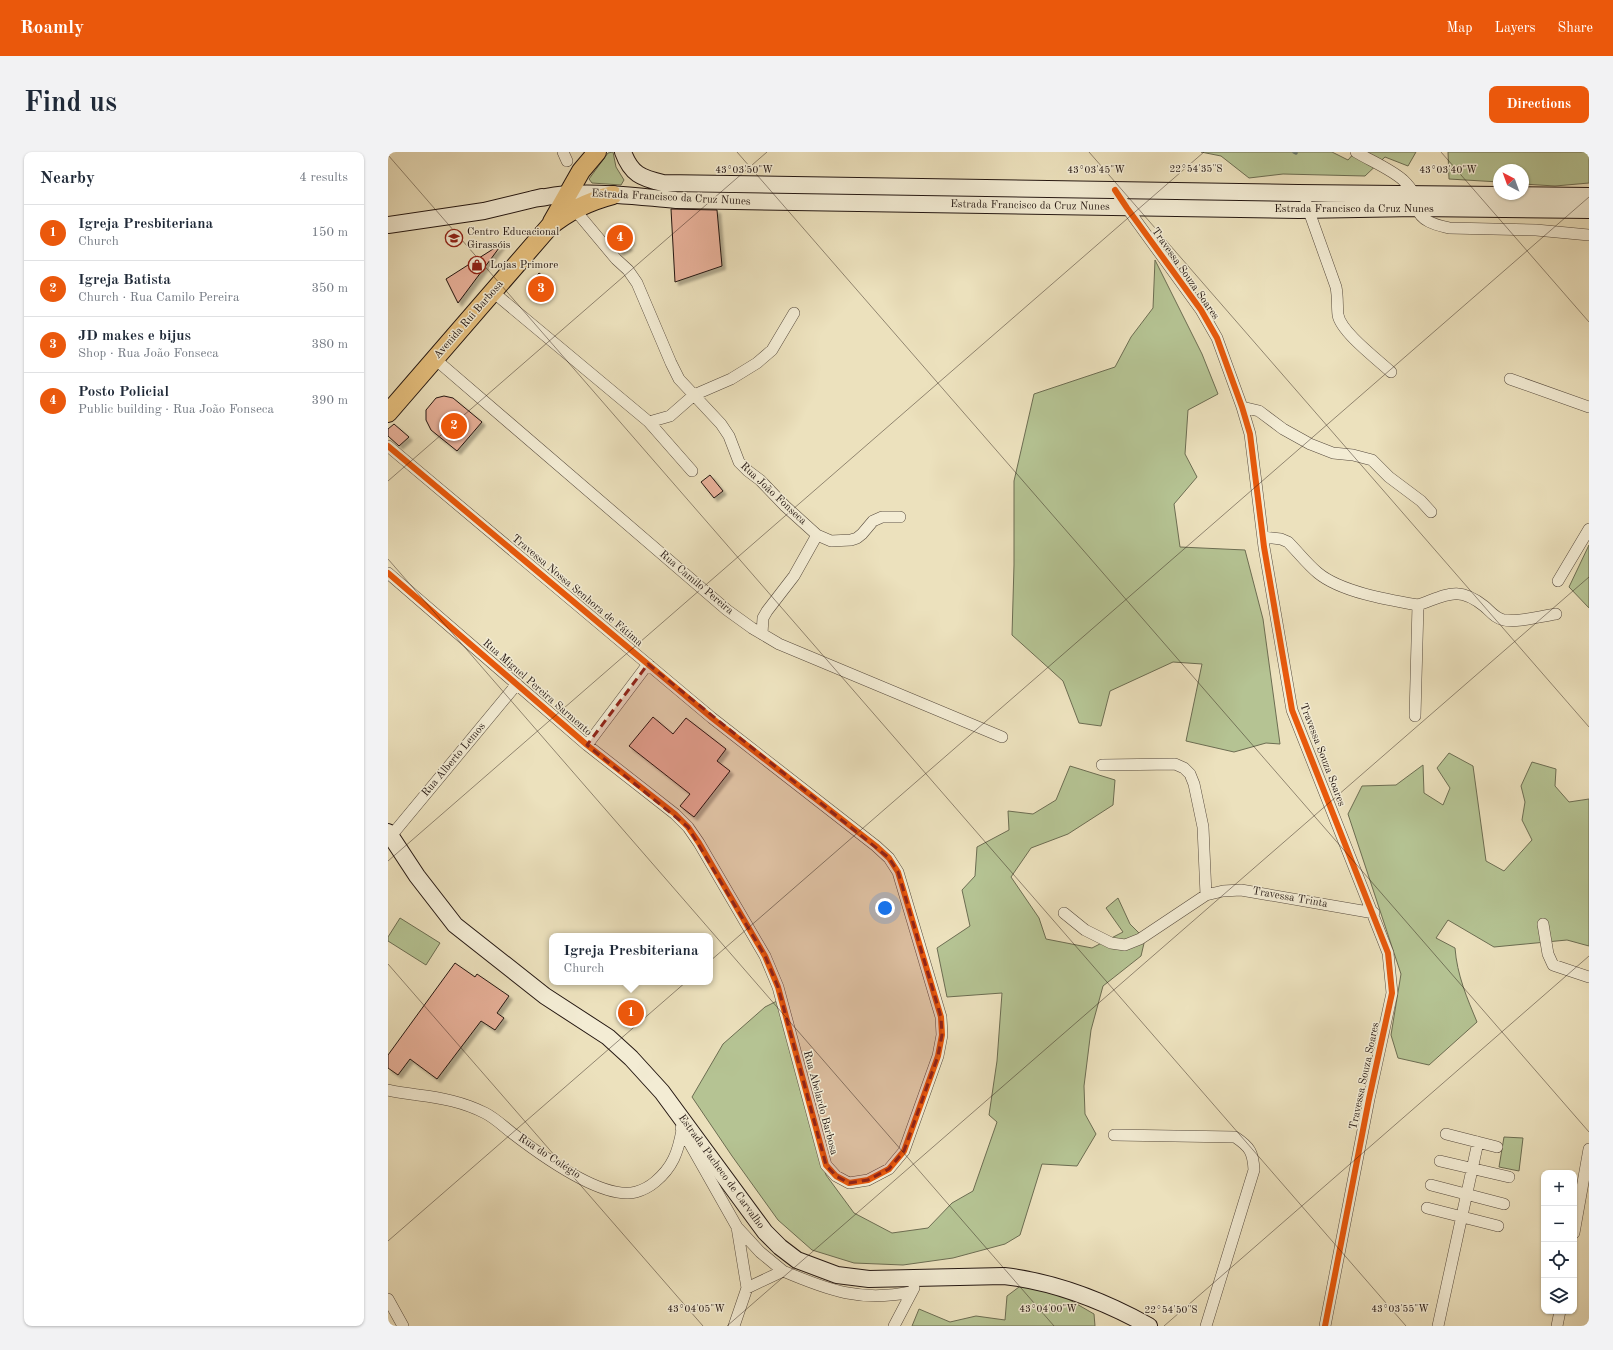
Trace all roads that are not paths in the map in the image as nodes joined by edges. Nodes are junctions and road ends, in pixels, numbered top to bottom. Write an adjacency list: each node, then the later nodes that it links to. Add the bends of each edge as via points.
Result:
1 (597, 152): 4 (main road, Avenida Rui Barbosa)
2 (624, 152): 5 (main road, Estrada Francisco da Cruz Nunes, via 627,161 639,175 662,183)
3 (1356, 152): 10 (street, via 1401,178)
4 (570, 161): 9 (main road, via 565,186); 11 (main road, Avenida Rui Barbosa)
5 (1115, 190): 6 (main road, Estrada Francisco da Cruz Nunes); 12 (street, Travessa Souza Soares)
6 (1304, 193): 10 (main road, Estrada Francisco da Cruz Nunes); 13 (street)
7 (613, 195): 11 (main road, via 592,201); 12 (main road, Estrada Francisco da Cruz Nunes, via 676,200)
8 (1589, 196): 10 (main road, Estrada Francisco da Cruz Nunes)
9 (532, 199): 11 (main road); 15 (main road, via 484,211)
10 (1416, 201): 13 (main road, Estrada Francisco da Cruz Nunes); 14 (main road, Estrada Francisco da Cruz Nunes); 16 (street, via 1420,215 1427,221 1449,228 1536,230)
11 (572, 202): 17 (main road, Avenida Rui Barbosa); 22 (street, Rua João Fonseca, via 637,283 679,379)
12 (1127, 208): 13 (main road, Estrada Francisco da Cruz Nunes); 23 (street, Travessa Souza Soares, via 1201,310 1217,338)
13 (1307, 210): 20 (street, via 1336,287 1341,324 1348,334)
14 (1589, 210)
15 (388, 225)
16 (1589, 235)
17 (493, 292): 19 (main road, Avenida Rui Barbosa); 26 (street)
18 (794, 313): 22 (street, via 772,350 757,363 731,379)
19 (435, 359): 25 (main road, Avenida Rui Barbosa); 38 (street, Rua Camilo Pereira, via 727,610)
20 (1390, 372)
21 (1510, 379): 24 (street)
22 (694, 395): 26 (street, via 670,416); 32 (street, Rua João Fonseca, via 721,424 729,436 739,462)
23 (1242, 407): 29 (street, via 1259,411 1283,429 1310,444 1372,460); 33 (street, Travessa Souza Soares, via 1250,434)
24 (1589, 407)
25 (388, 412)
26 (649, 422): 28 (street)
27 (388, 446): 39 (street, Travessa Nossa Senhora de Fátima)
28 (692, 471)
29 (1431, 512)
30 (900, 517): 32 (street, Rua João Fonseca, via 877,518 862,534 851,540 831,541)
31 (1589, 529): 35 (street)
32 (817, 535): 38 (street, via 794,576 763,618)
33 (1263, 537): 36 (street, via 1288,542 1318,573 1334,583 1350,590); 50 (street, Travessa Souza Soares, via 1292,710)
34 (388, 573): 40 (street, Rua Miguel Pereira Sarmento)
35 (1558, 581)
36 (1418, 605): 37 (street, via 1448,594 1461,593 1474,599 1497,618 1504,620 1516,621); 41 (street)
37 (1556, 614)
38 (762, 634): 42 (street, Rua Camilo Pereira, via 779,644)
39 (648, 664): 43 (street); 44 (street, Travessa Nossa Senhora de Fátima)
40 (517, 684): 43 (street, Rua Miguel Pereira Sarmento); 47 (street, Rua Alberto Lemos)
41 (1415, 716)
42 (1002, 737)
43 (587, 745): 46 (street, Rua Miguel Pereira Sarmento)
44 (754, 750): 46 (street, Rua Abelardo Barbosa, via 876,846 889,858 898,872 941,1017 942,1035 938,1056 904,1151 889,1169 868,1180 849,1182 836,1176 826,1164 778,987 764,956 699,843)
45 (1102, 764): 48 (street, via 1175,764 1190,774 1203,827)
46 (675, 814)
47 (389, 834): 54 (main road, Estrada Pacheco de Carvalho, via 455,925 545,996 608,1037 631,1058 662,1092)
48 (1206, 895): 49 (street, via 1140,939 1126,945 1111,943 1085,930); 50 (street, Travessa Trinta, via 1241,890)
49 (1064, 913)
50 (1374, 913): 83 (street, Travessa Souza Soares, via 1388,952 1392,993)
51 (1543, 924): 52 (street, via 1548,954 1553,966)
52 (1589, 977)
53 (388, 1090): 55 (street, Rua do Colégio, via 469,1105 494,1118 534,1149 577,1177 602,1188 622,1192 635,1193 649,1187 664,1173 679,1150)
54 (671, 1106): 55 (street); 73 (main road, Estrada Pacheco de Carvalho, via 765,1232 797,1260 837,1275 869,1279)
55 (682, 1130): 71 (street)
56 (1446, 1134): 58 (street)
57 (1114, 1135): 82 (street, via 1234,1137 1246,1145 1253,1155 1254,1170)
58 (1478, 1142): 59 (street); 62 (street)
59 (1497, 1147)
60 (1589, 1149): 68 (street)
61 (1440, 1161): 62 (street)
62 (1473, 1168): 63 (street); 65 (street)
63 (1509, 1177)
64 (1431, 1185): 65 (street)
65 (1467, 1194): 66 (street); 69 (street)
66 (1504, 1204)
67 (1427, 1208): 69 (street)
68 (1577, 1216)
69 (1462, 1217): 70 (street); 84 (street)
70 (1498, 1226)
71 (737, 1227): 72 (street, via 760,1252); 74 (street)
72 (783, 1271): 74 (street); 75 (street, via 844,1293 869,1296)
73 (922, 1278): 75 (street); 81 (main road, Estrada Pacheco de Carvalho, via 1022,1278 1087,1296)
74 (747, 1288): 79 (street)
75 (912, 1292): 80 (street)
76 (388, 1299): 78 (street)
77 (1559, 1314): 85 (street)
78 (403, 1326)
79 (734, 1326)
80 (894, 1326)
81 (1149, 1326)
82 (1206, 1326)
83 (1325, 1326)
84 (1438, 1326)
85 (1557, 1326)

